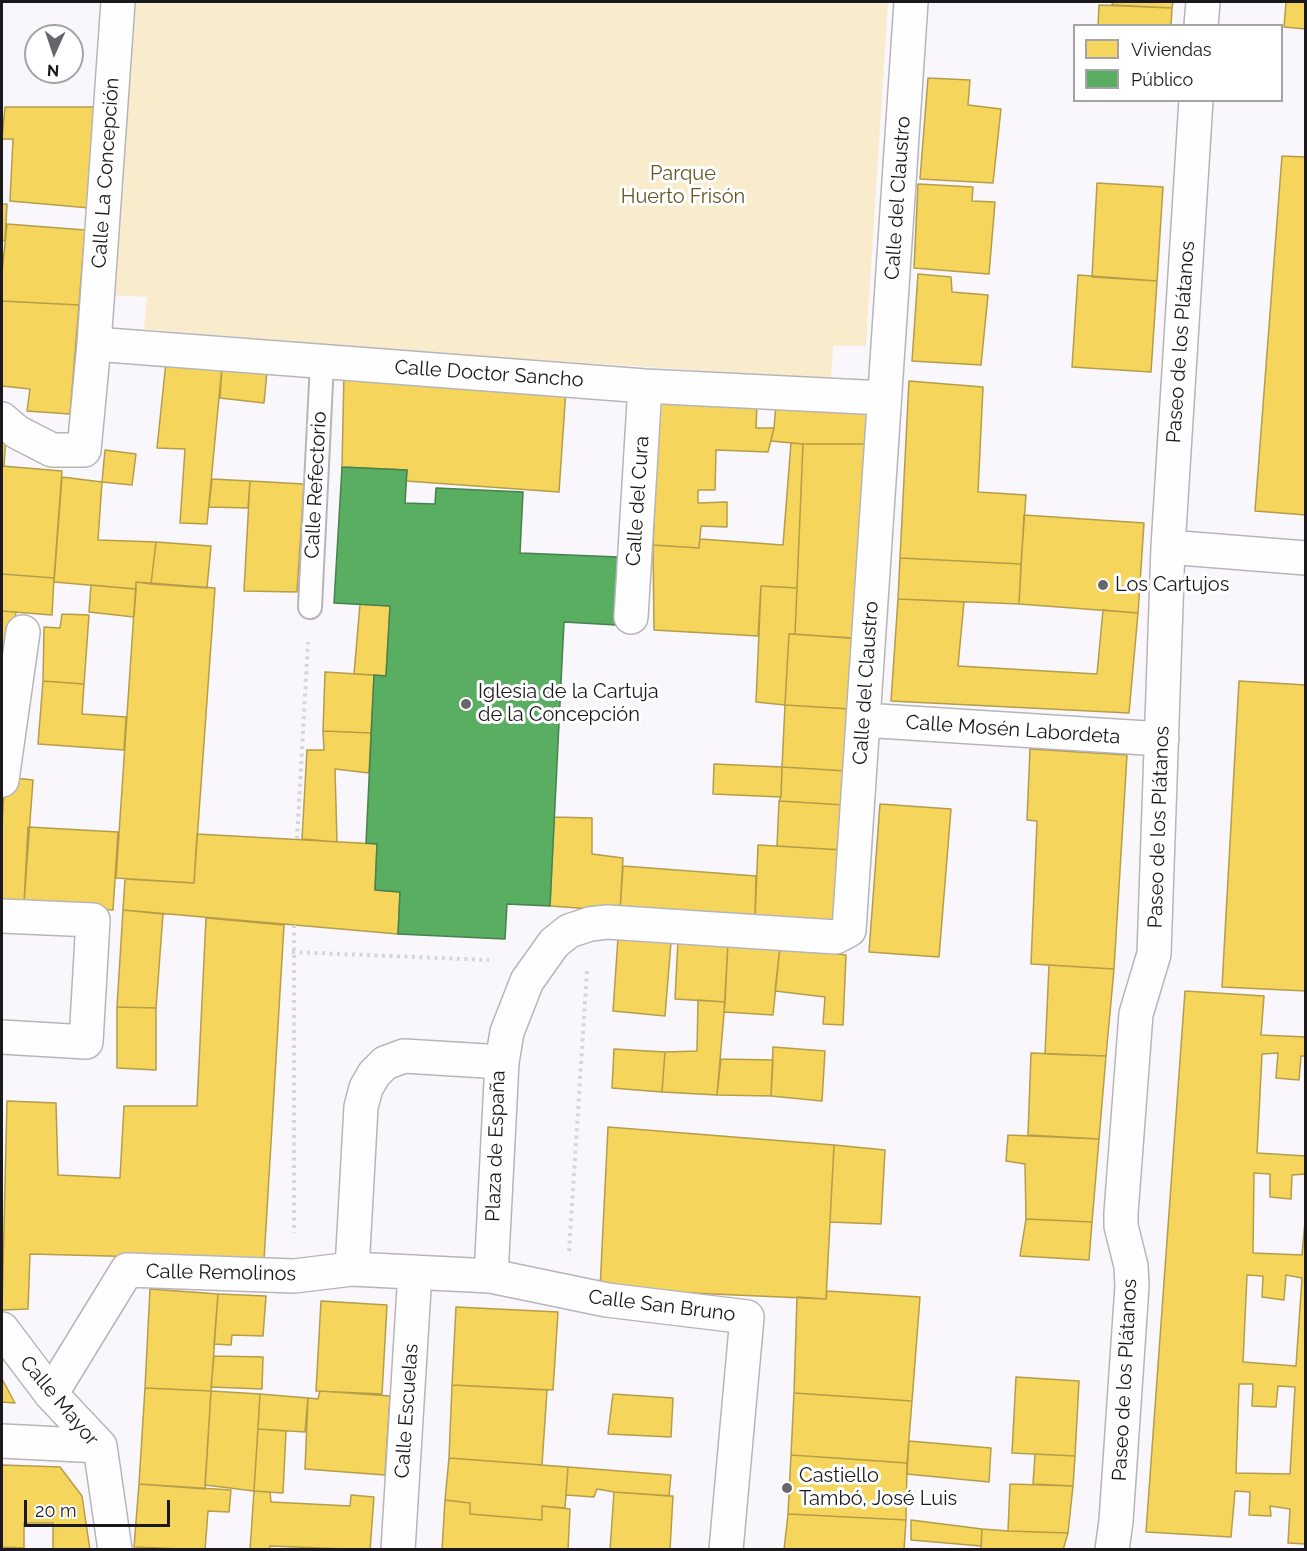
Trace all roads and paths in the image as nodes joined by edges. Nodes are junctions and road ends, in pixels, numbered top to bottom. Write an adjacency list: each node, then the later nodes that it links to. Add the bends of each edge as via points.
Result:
1 (118, 2): 6 (street, Calle La Concepción)
2 (911, 2): 9 (street, Calle del Claustro)
3 (1203, 2): 4 (street)
4 (1201, 24)
5 (1196, 102): 11 (street, Paseo de los Plátanos)
6 (94, 344): 7 (street, Calle Doctor Sancho); 10 (street, Calle La Concepción, via 84,450 52,450 17,432)
7 (322, 362): 8 (street, Calle Doctor Sancho); 13 (lane, Calle Refectorio)
8 (645, 386): 9 (street, Calle Doctor Sancho); 14 (street, Calle del Cura)
9 (884, 398): 16 (street, Calle del Claustro)
10 (2, 419)
11 (1168, 547): 12 (street); 17 (street, Paseo de los Plátanos)
12 (1305, 558)
13 (310, 608): 19 (path)
14 (631, 617)
15 (23, 632): 18 (street)
16 (863, 720): 17 (street, Calle Mosén Labordeta); 23 (street, Calle del Claustro, via 849,930 836,937 607,922 569,931 554,943 527,981 507,1032)
17 (1162, 739): 35 (street, Paseo de los Plátanos, via 1154,954 1136,1014 1121,1212 1132,1286)
18 (2, 780)
19 (297, 839)
20 (2, 916): 22 (street, via 93,920 86,1042)
21 (294, 925): 26 (path)
22 (2, 1037)
23 (502, 1062): 24 (street, Plaza de España, via 404,1056 386,1063 374,1074 361,1107); 27 (street, Plaza de España)
24 (352, 1269): 25 (street); 26 (street, Calle Remolinos)
25 (415, 1272): 27 (street); 33 (street, Calle Escuelas)
26 (294, 1276): 29 (street, Calle Remolinos, via 126,1270)
27 (491, 1276): 34 (street, Calle San Bruno, via 607,1300 747,1317)
28 (2, 1329): 29 (street, Calle Mayor)
29 (51, 1394): 31 (street, Calle Mayor)
30 (2, 1441): 31 (street)
31 (100, 1446): 32 (street, Calle Mayor)
32 (115, 1550)
33 (398, 1550)
34 (726, 1550)
35 (1112, 1550)

